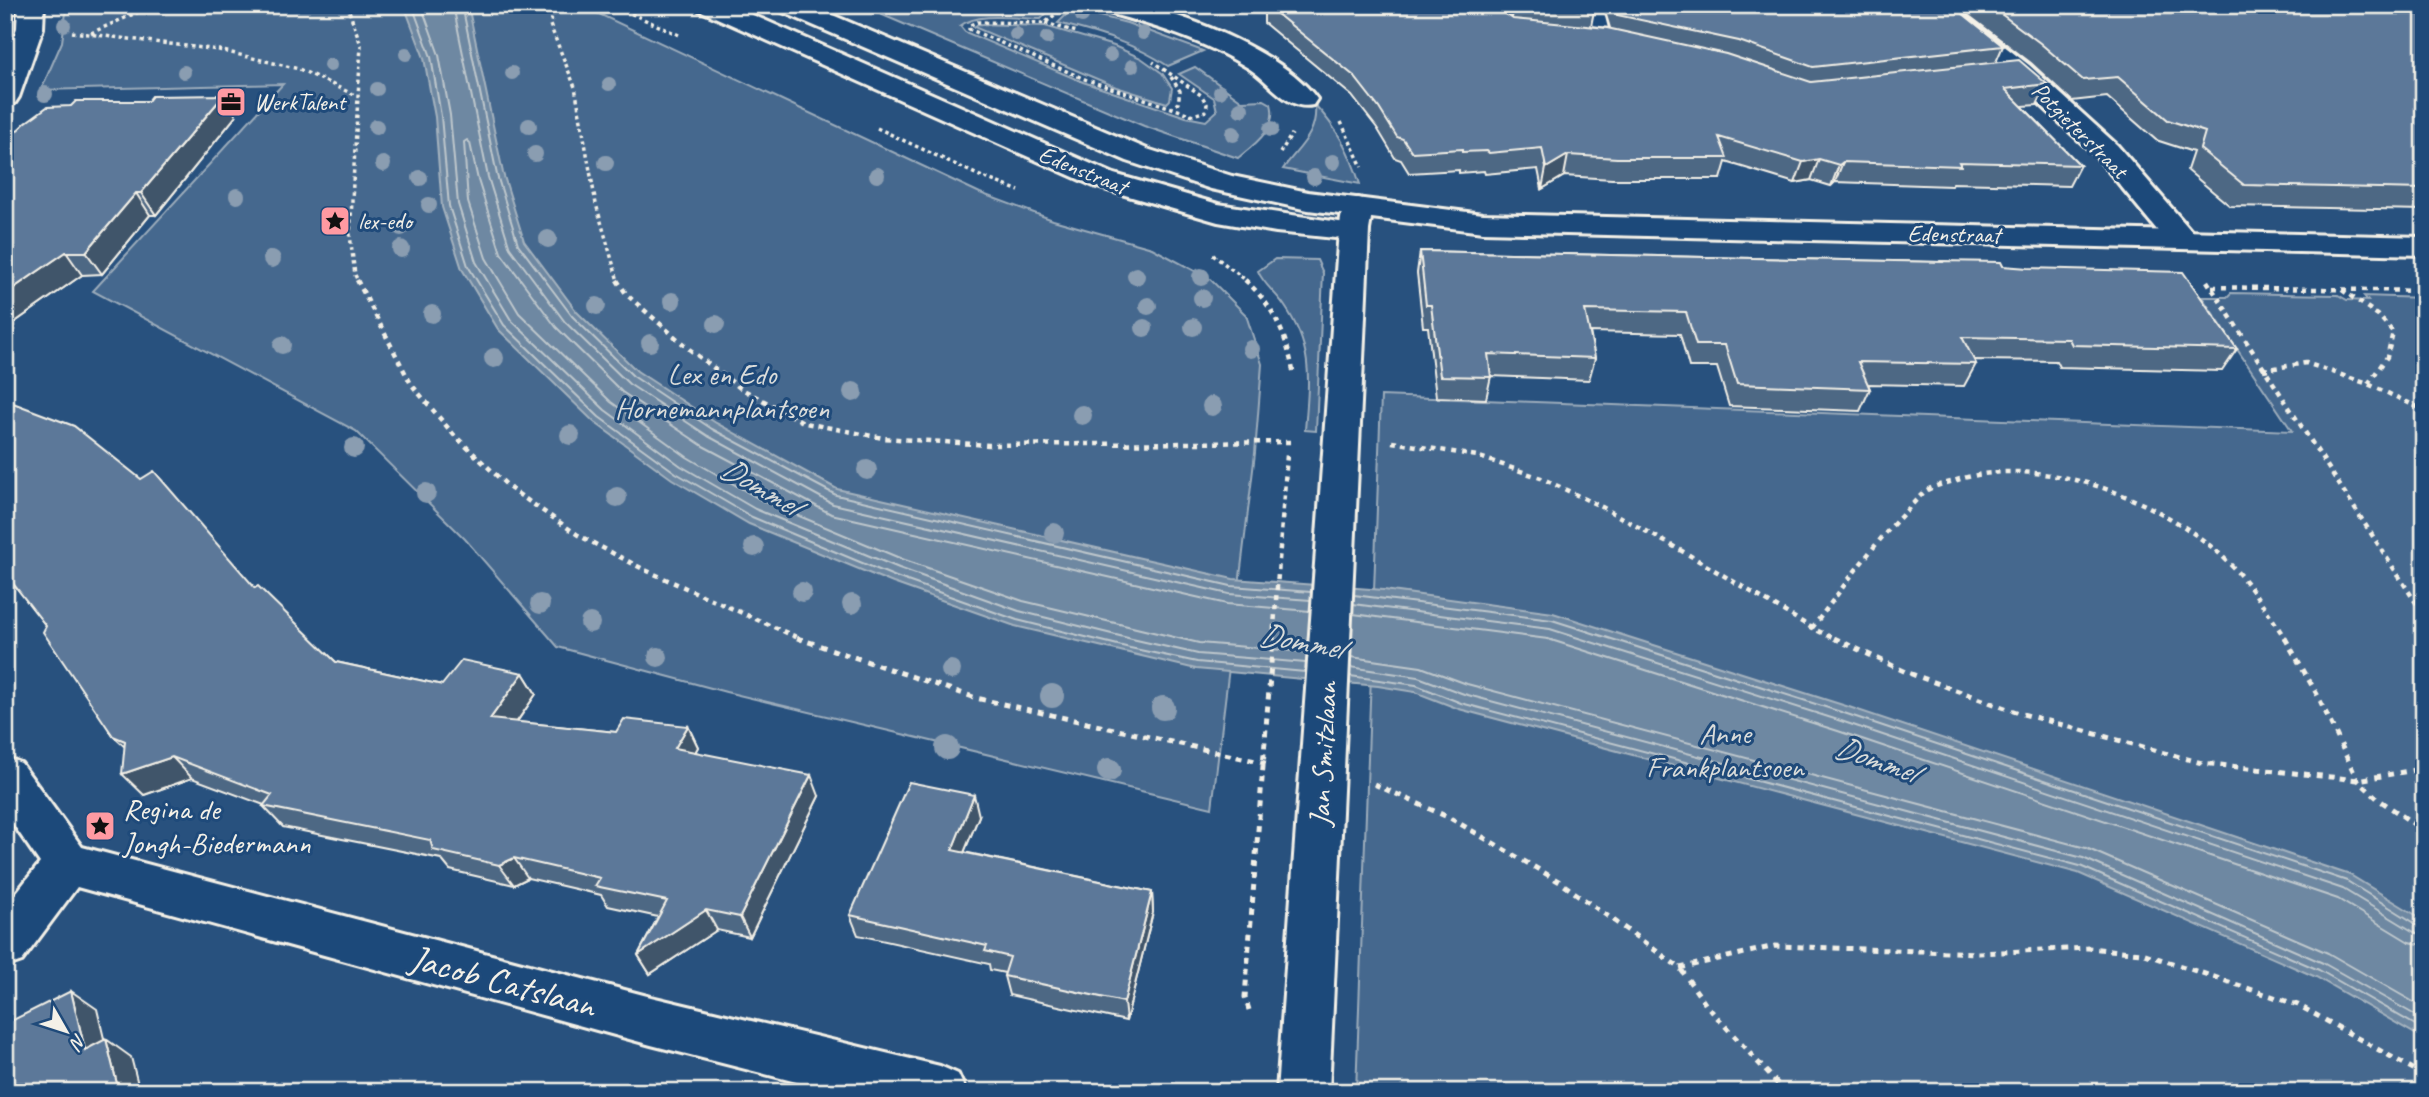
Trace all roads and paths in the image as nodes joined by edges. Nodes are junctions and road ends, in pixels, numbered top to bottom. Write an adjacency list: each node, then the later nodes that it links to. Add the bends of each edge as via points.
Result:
1 (155, 5): 12 (path)
2 (347, 5): 17 (path, via 361,45)
3 (556, 5): 32 (path, via 550,25 575,87 596,204 615,276 627,295 740,388 804,423 883,438 989,445)
4 (708, 5): 19 (main road, Edenstraat, via 1136,191 1241,219)
5 (787, 5): 19 (main road, Edenstraat, via 1173,169)
6 (1065, 5): 11 (path)
7 (1108, 5): 18 (main road, via 1189,18 1288,82)
8 (1594, 5): 14 (lane)
9 (1935, 5): 20 (main road, Potgieterstraat, via 2006,72 2107,151)
10 (30, 17): 12 (path); 16 (main road)
11 (1045, 23): 13 (path); 15 (path, via 978,22 969,29 1087,80 1193,116 1206,111 1201,95)
12 (90, 33): 17 (path, via 263,60 299,69)
13 (1081, 33)
14 (1604, 41)
15 (1144, 56)
16 (5, 97)
17 (359, 97): 36 (path, via 350,235 355,275 411,384 454,435 511,489 578,535 788,635 976,698 1262,763)
18 (1303, 99): 19 (path, via 1322,102 1338,117 1355,147 1369,185)
19 (1356, 218): 20 (main road, Edenstraat, via 1439,234 1483,223); 31 (main road, Jan Smitzlaan)
20 (2182, 240): 21 (main road, Edenstraat); 23 (path)
21 (2424, 246)
22 (1211, 254): 27 (path, via 1252,284 1276,314 1289,341)
23 (2211, 287): 24 (path); 26 (path)
24 (2342, 290): 25 (path); 28 (path, via 2378,315 2393,332 2387,357)
25 (2424, 291)
26 (2263, 370): 28 (path, via 2306,363); 33 (path)
27 (1294, 377)
28 (2368, 384): 29 (path)
29 (2424, 410)
30 (1289, 429): 32 (path, Jan Smitzlaan)
31 (1342, 441): 32 (path); 34 (path, via 1388,441 1477,456 1541,478 1689,555); 36 (main road, Jan Smitzlaan)
32 (1288, 442): 35 (path, Jan Smitzlaan)
33 (2424, 615)
34 (1812, 628): 39 (path, via 1906,672 2006,708 2189,760); 39 (path, via 1895,521 1929,488 1976,474 2028,473 2080,481 2172,518 2217,551 2248,584 2326,711)
35 (1263, 737)
36 (1323, 752): 43 (path, via 1560,882); 46 (main road, Jan Smitzlaan)
37 (2424, 761): 39 (path, via 2415,770)
38 (5, 776): 41 (main road)
39 (2358, 780): 40 (path)
40 (2424, 831)
41 (67, 864): 42 (main road); 45 (main road, Jacob Catslaan, via 651,1021)
42 (5, 945)
43 (1680, 968): 44 (path, via 1775,946 1979,953 2088,948 2141,953 2298,1005); 47 (path, via 1706,1005)
44 (2424, 1075)
45 (940, 1092)
46 (1303, 1092)
47 (1785, 1092)

